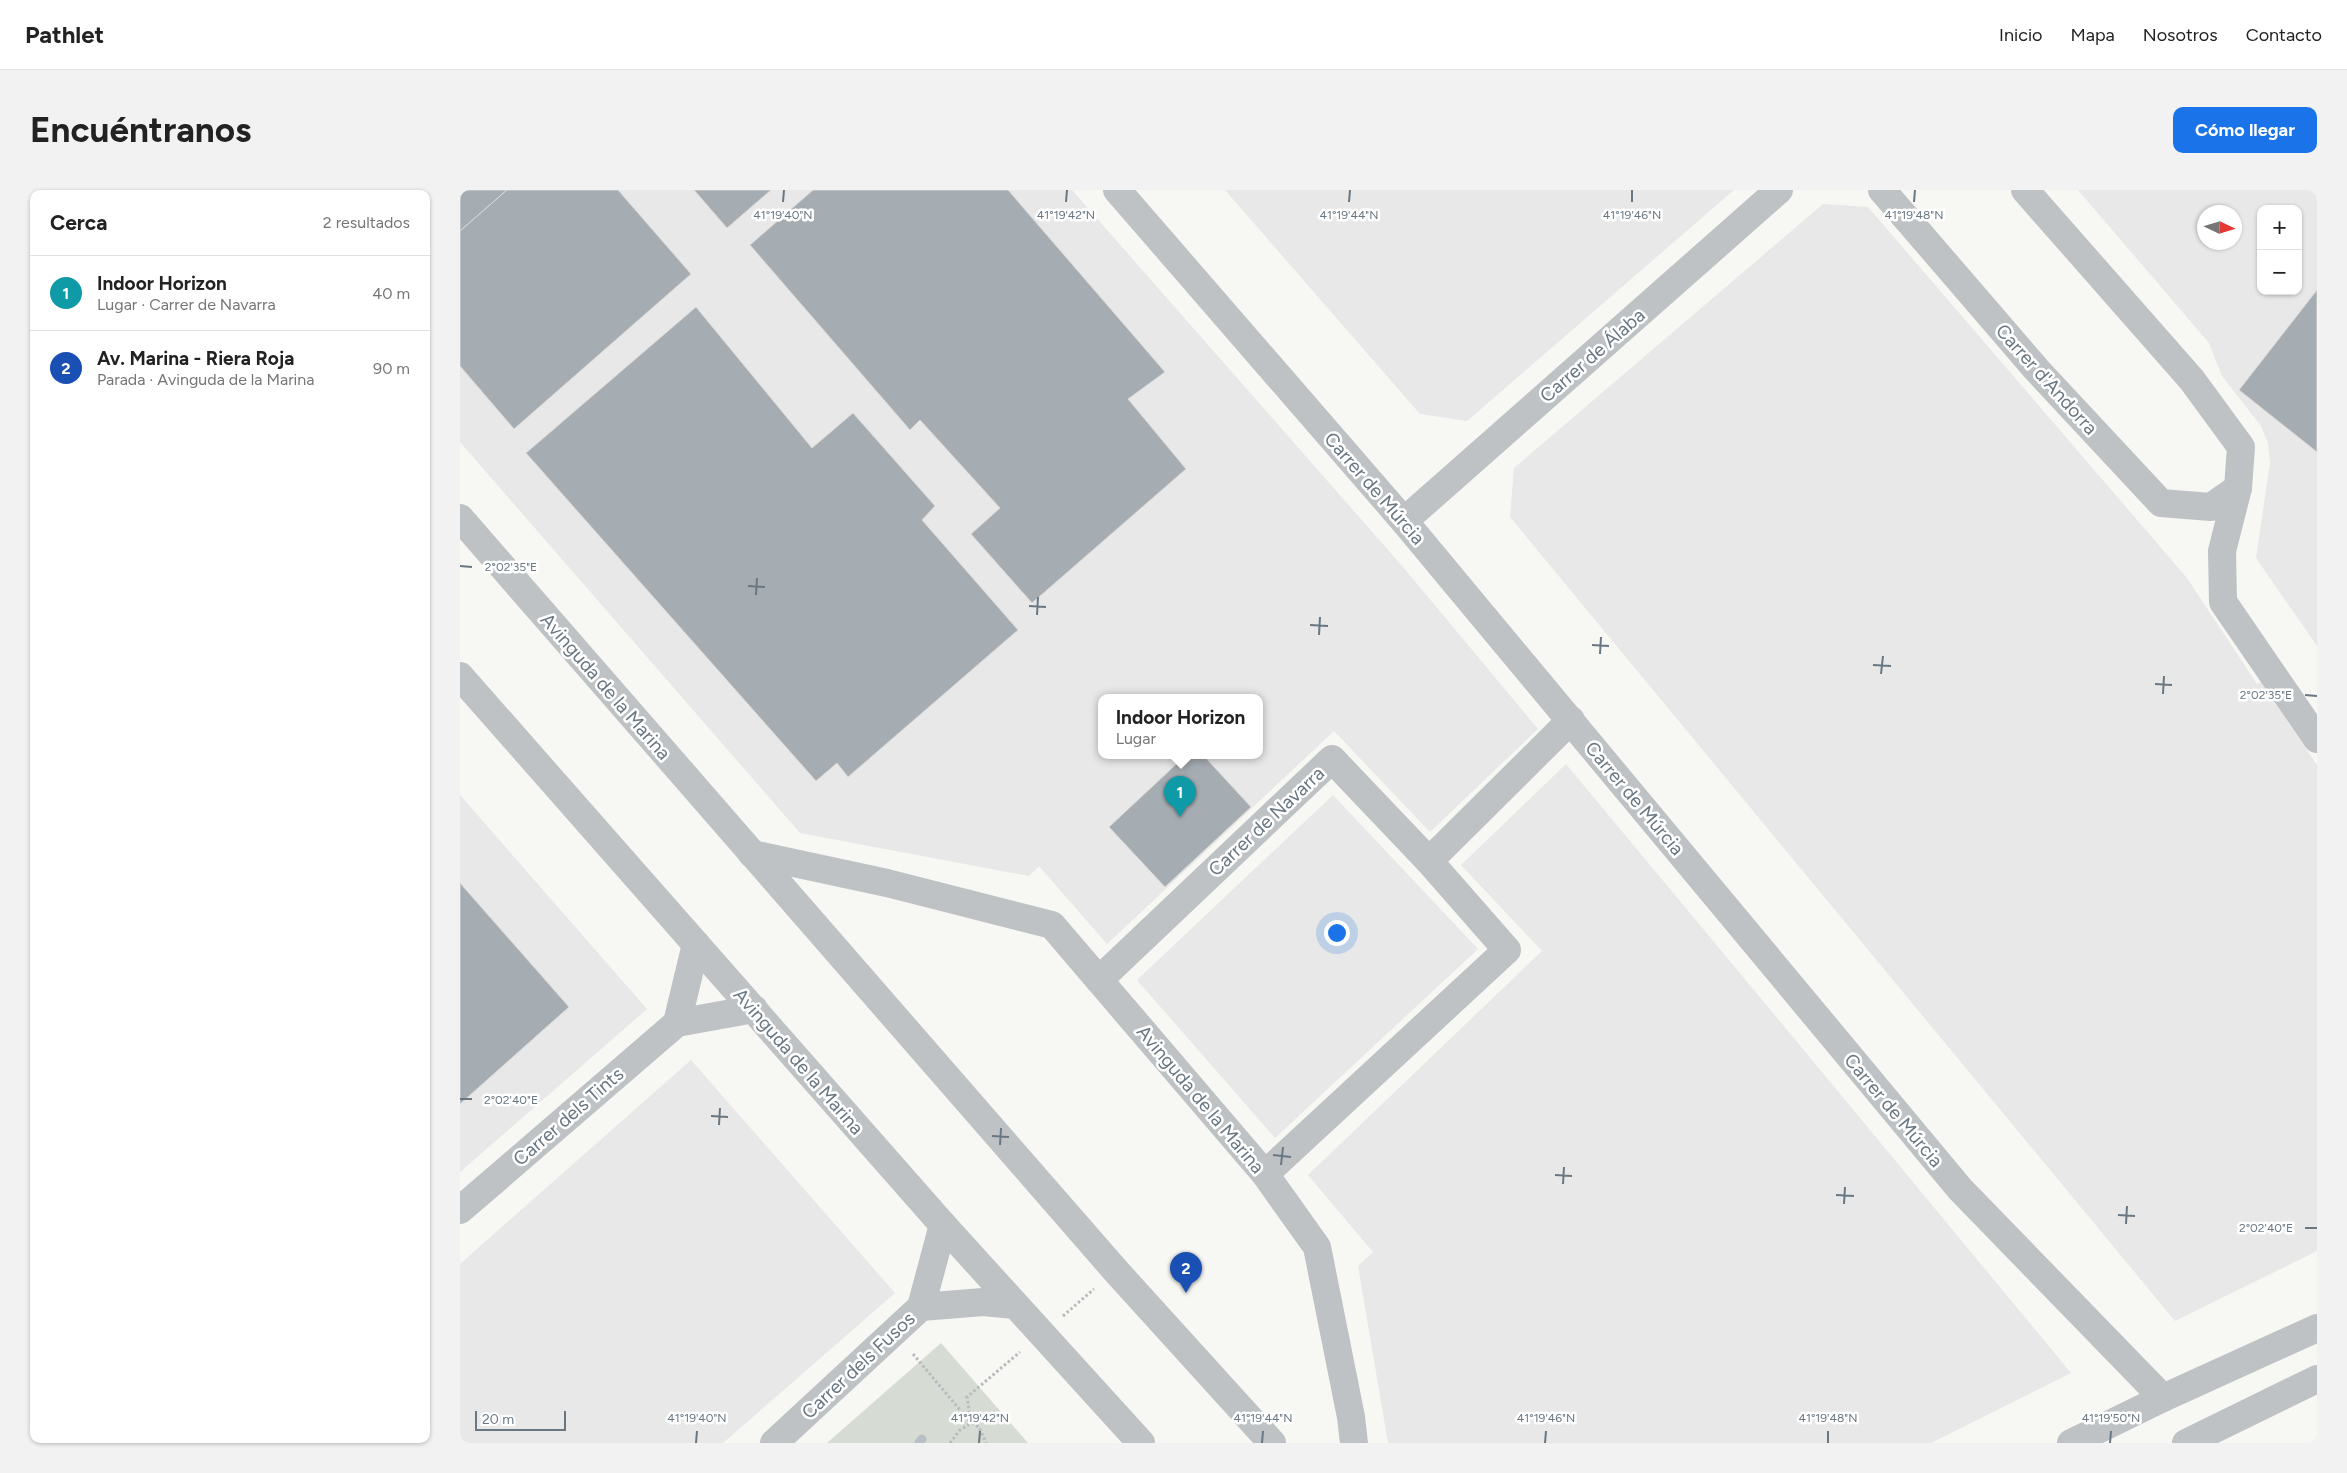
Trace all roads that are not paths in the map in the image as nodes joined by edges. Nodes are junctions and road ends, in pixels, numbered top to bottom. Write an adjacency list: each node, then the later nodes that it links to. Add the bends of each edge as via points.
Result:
1 (1118, 190): 7 (street, Carrer de Múrcia)
2 (1780, 190): 7 (street, Carrer de Álaba)
3 (1882, 190): 5 (street, Carrer d'Andorra, via 2037,370 2161,503 2211,507)
4 (2025, 190): 5 (street, via 2192,380 2241,447)
5 (2238, 488): 10 (street, via 2222,551 2223,602)
6 (460, 518): 11 (street, Avinguda de la Marina)
7 (1404, 521): 9 (street, Carrer de Múrcia)
8 (463, 683): 13 (street, Avinguda de la Marina)
9 (1571, 720): 12 (street); 24 (street, Carrer de Múrcia, via 1960,1189)
10 (2317, 739)
11 (752, 854): 14 (street, Avinguda de la Marina, via 887,883 1052,925); 27 (street, Avinguda de la Marina, via 1116,1271)
12 (1429, 861): 14 (street, Carrer de Navarra, via 1332,759); 17 (street, Carrer de Navarra, via 1507,950)
13 (696, 944): 15 (street, Avinguda de la Marina); 16 (street)
14 (1099, 980): 17 (street, Avinguda de la Marina)
15 (754, 1009): 16 (street); 19 (street, Avinguda de la Marina)
16 (677, 1023): 18 (street, Carrer dels Tints)
17 (1265, 1174): 28 (street, Avinguda de la Marina, via 1317,1247)
18 (460, 1210)
19 (943, 1225): 20 (street, Avinguda de la Marina); 21 (street, Carrer dels Fusos)
20 (1015, 1304): 21 (street, Carrer dels Fusos, via 983,1302); 26 (street, Avinguda de la Marina)
21 (921, 1307): 25 (street, Carrer dels Fusos)
22 (2317, 1328): 24 (street)
23 (2317, 1379): 30 (street)
24 (2162, 1398): 29 (street)
25 (774, 1443)
26 (1141, 1443)
27 (1272, 1443)
28 (1354, 1443)
29 (2071, 1443)
30 (2186, 1443)

